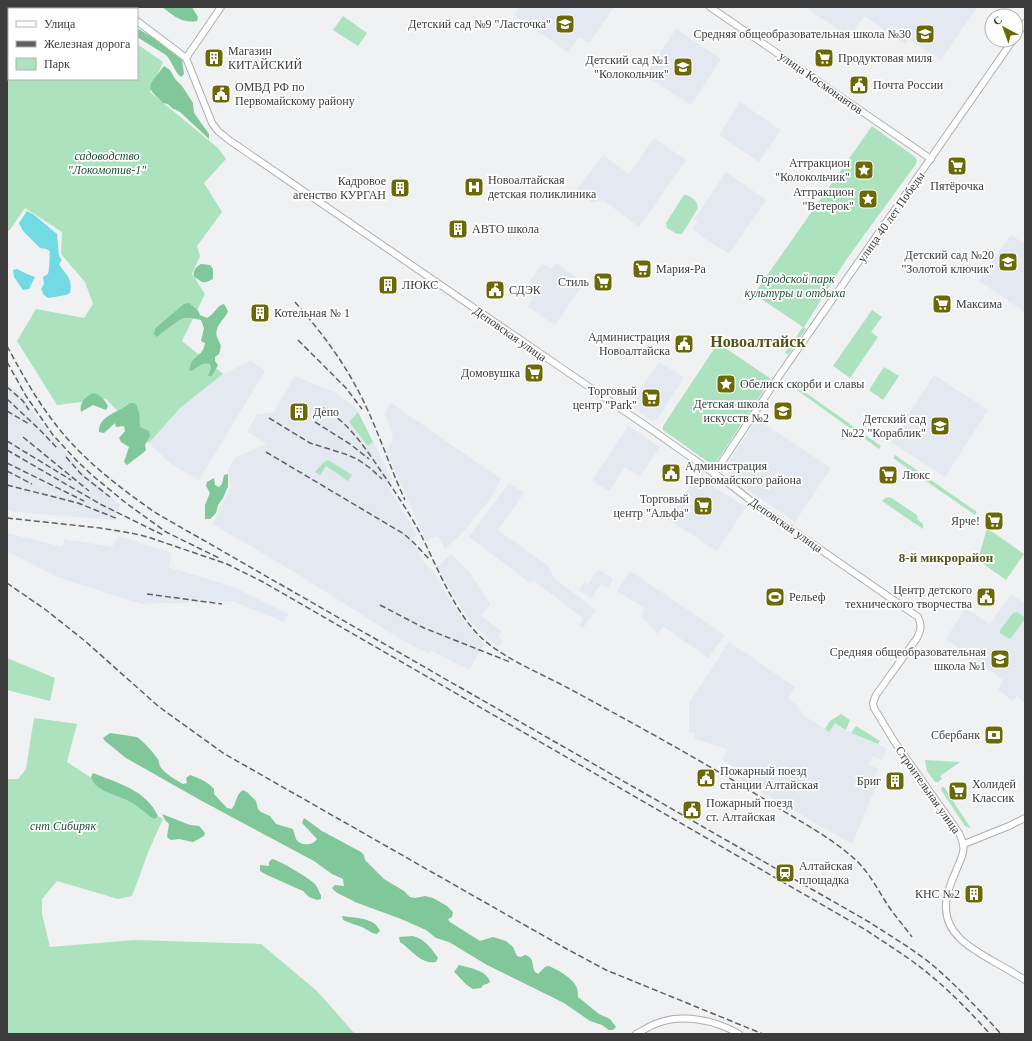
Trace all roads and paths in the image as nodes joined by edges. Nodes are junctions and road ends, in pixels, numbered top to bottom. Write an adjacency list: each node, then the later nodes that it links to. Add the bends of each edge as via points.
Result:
1 (220, 7): 5 (street)
2 (710, 7): 6 (street, улица Космонавтов)
3 (138, 22): 5 (street)
4 (1007, 48): 6 (street, улица 40 лет Победы)
5 (186, 58): 7 (street, Деповская улица, via 212,123 222,135)
6 (931, 159): 7 (street, улица 40 лет Победы, via 777,379)
7 (714, 474): 8 (street, Деповская улица, via 918,617 921,630 917,638 876,695)
8 (873, 703): 10 (street, Строительная улица, via 877,715)
9 (1025, 818): 10 (street)
10 (964, 844): 11 (street, Строительная улица, via 963,855 948,895 946,910 949,921 964,942)
11 (1025, 980)
12 (636, 1034): 13 (street, via 655,1024 697,1019 724,1026)
13 (739, 1034)

